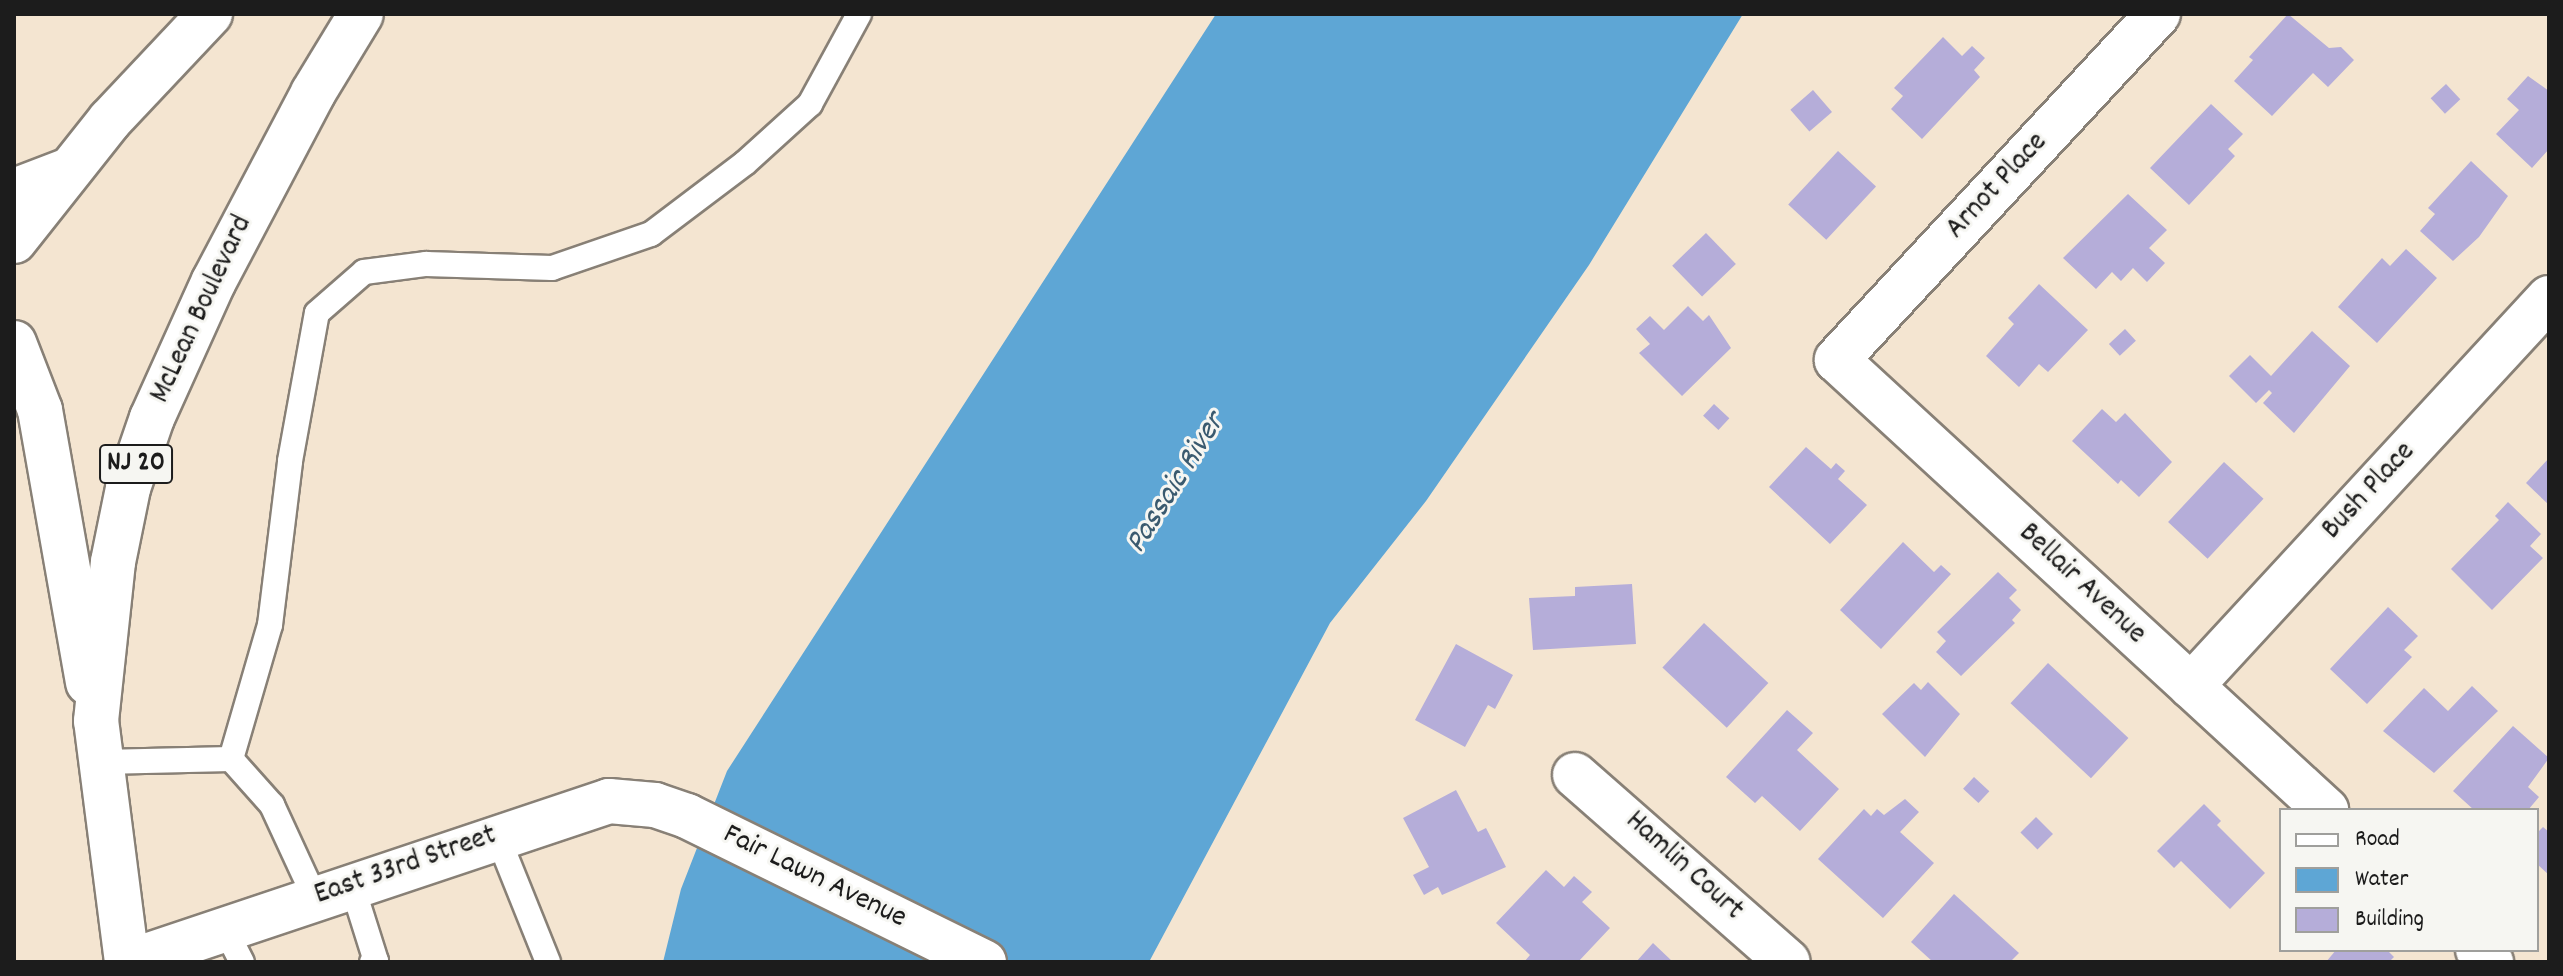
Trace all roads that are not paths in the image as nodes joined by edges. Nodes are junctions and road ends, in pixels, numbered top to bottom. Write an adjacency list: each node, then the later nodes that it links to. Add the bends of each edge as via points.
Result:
1 (210, 14): 5 (main road)
2 (361, 14): 12 (main road, McLean Boulevard / NJ 20, via 260,188 152,418 128,488 113,562)
3 (859, 14): 13 (lane, via 810,104 745,163 651,234 552,268 426,264 364,272 317,313 290,461 270,625)
4 (2158, 14): 10 (main road, Arnot Place)
5 (66, 171): 6 (main road); 7 (main road)
6 (14, 191)
7 (14, 241)
8 (2549, 298): 11 (main road, Bush Place)
9 (14, 343): 12 (main road, via 40,410)
10 (1837, 360): 11 (main road, Bellair Avenue)
11 (2191, 686): 15 (main road, Bellair Avenue)
12 (99, 741): 13 (lane); 20 (main road, McLean Boulevard / NJ 20)
13 (231, 759): 18 (lane, via 272,805)
14 (1575, 775): 24 (main road, Hamlin Court)
15 (2324, 808)
16 (687, 816): 17 (main road, East 33rd Street, via 655,805 609,801); 23 (main road, Fair Lawn Avenue)
17 (497, 835): 18 (main road, East 33rd Street); 22 (lane)
18 (333, 892): 19 (main road, East 33rd Street); 21 (lane)
19 (234, 945): 20 (main road, East 33rd Street)
20 (128, 962)
21 (372, 962)
22 (548, 962)
23 (984, 962)
24 (1788, 962)

